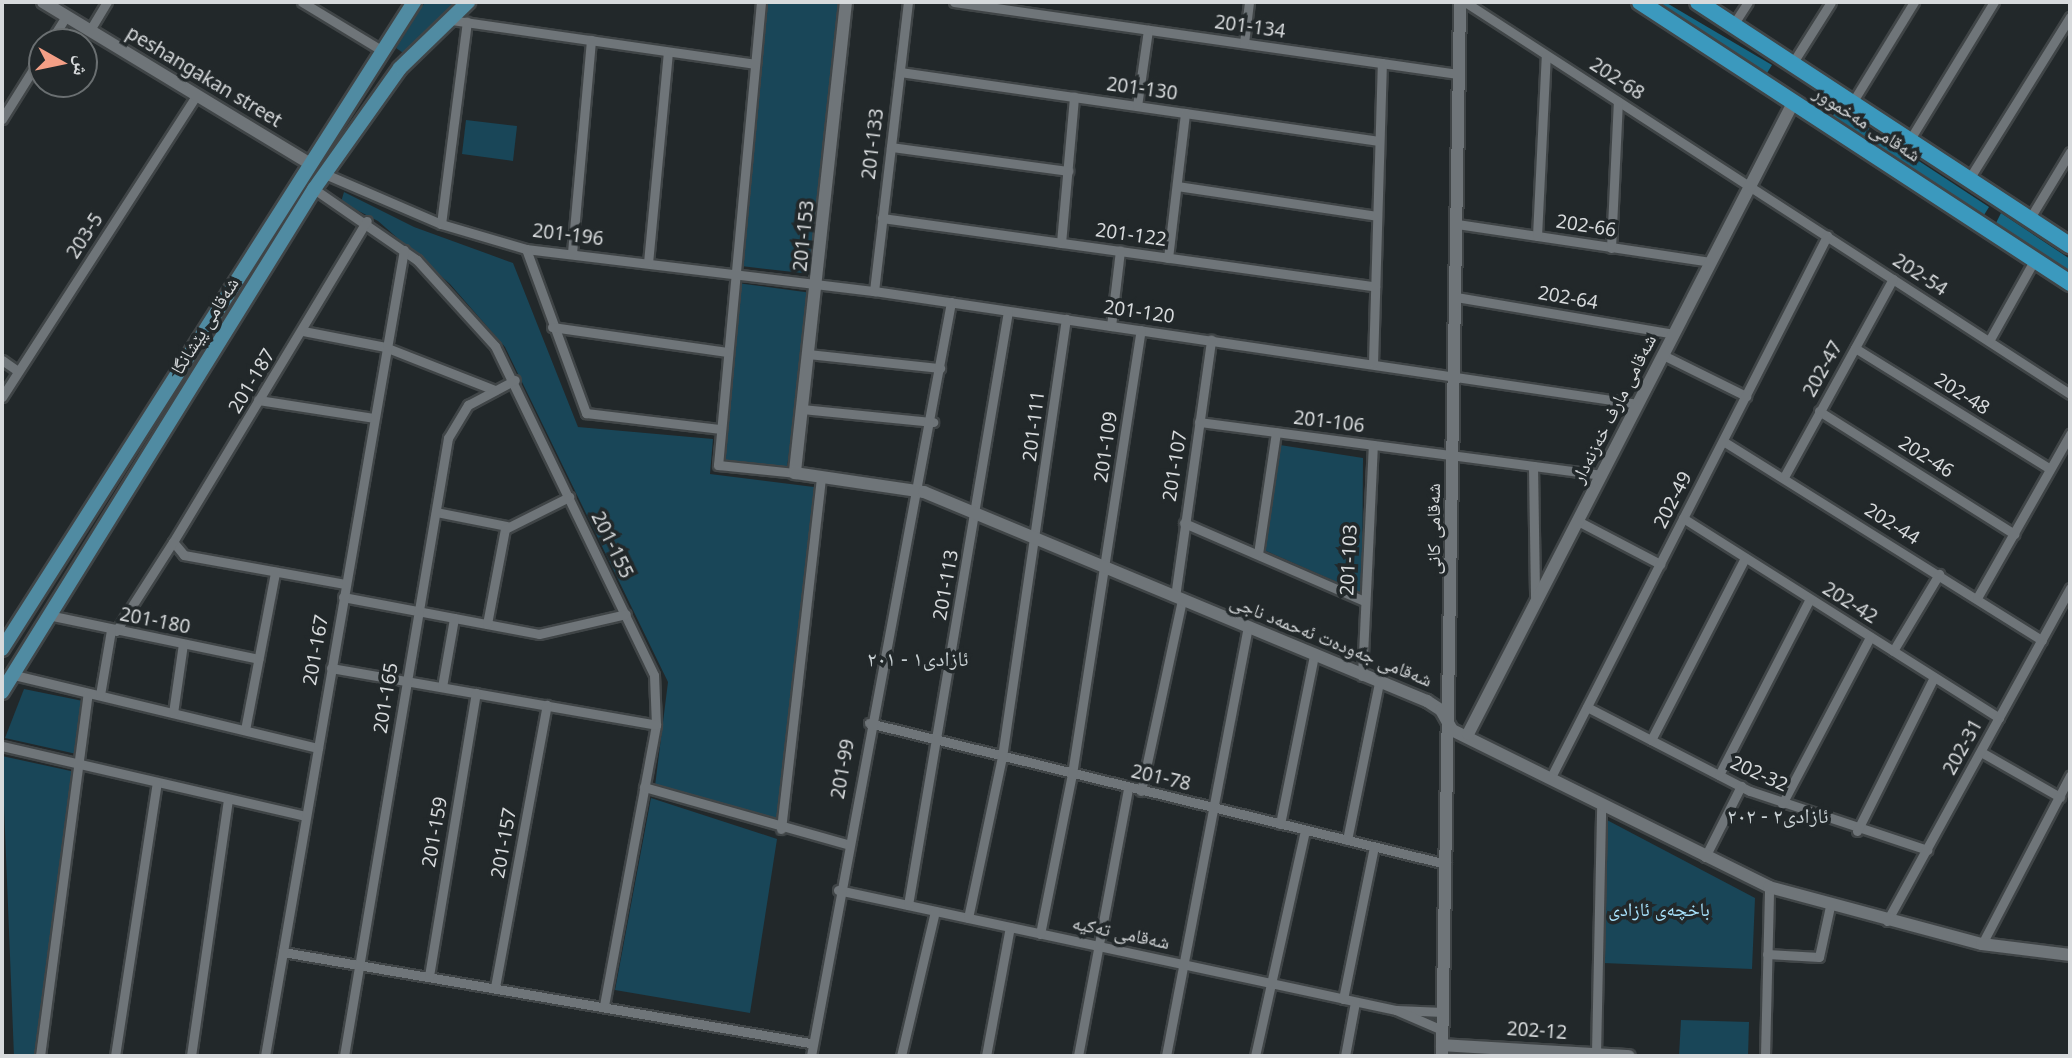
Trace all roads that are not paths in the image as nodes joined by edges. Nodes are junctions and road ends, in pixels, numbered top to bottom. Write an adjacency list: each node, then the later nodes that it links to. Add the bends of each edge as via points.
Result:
1 (43, 2): 20 (street, peshangakan street)
2 (107, 2): 27 (street)
3 (302, 2): 32 (street)
4 (414, 2): 32 (main road, شەقامی پێشانگا)
5 (468, 2): 22 (main road, شەقامی پێشانگا)
6 (761, 2): 36 (street)
7 (846, 2): 85 (street, 201-153)
8 (908, 2): 39 (street, 201-133)
9 (954, 2): 19 (street, 201-134)
10 (1047, 2): 19 (street)
11 (1250, 2): 31 (street)
12 (1463, 2): 34 (street, 202-68); 40 (street, شەقامی کانی)
13 (1640, 2): 45 (highway, شەقامی مەخموور)
14 (1698, 2): 24 (highway, شەقامی مەخموور)
15 (1748, 2): 24 (street)
16 (1831, 2): 37 (street)
17 (1914, 2): 46 (street)
18 (1994, 2): 51 (street)
19 (1045, 14): 28 (street, 201-134)
20 (66, 16): 25 (street); 26 (street, peshangakan street)
21 (2070, 17): 57 (street)
22 (451, 20): 23 (street); 38 (main road, شەقامی پێشانگا)
23 (467, 22): 30 (street); 67 (street)
24 (1733, 25): 37 (highway, شەقامی مەخموور)
25 (59, 28)
26 (87, 28)
27 (91, 28)
28 (1148, 30): 31 (street, 201-134); 47 (street)
29 (98, 35): 42 (street, peshangakan street)
30 (592, 40): 33 (street); 77 (street)
31 (1244, 43): 35 (street, 201-134)
32 (383, 51): 38 (main road); 54 (main road, شەقامی پێشانگا)
33 (668, 52): 36 (street); 81 (street)
34 (1546, 55): 44 (street, 202-68); 69 (street)
35 (1382, 63): 40 (street, 201-134); 50 (street)
36 (755, 64): 82 (street)
37 (1792, 64): 46 (highway, شەقامی مەخموور)
38 (400, 68): 56 (main road, شەقامی پێشانگا)
39 (900, 72): 43 (street, 201-130); 52 (street, 201-133)
40 (1458, 74): 68 (street, شەقامی کانی)
41 (28, 77): 49 (street)
42 (197, 94): 54 (street, peshangakan street); 107 (street, 203-5)
43 (1074, 97): 47 (street, 201-130); 55 (street)
44 (1618, 101): 60 (street, 202-68); 74 (street)
45 (1794, 101): 60 (street, شەقامی مارف خەزنەدار); 79 (highway, شەقامی مەخموور)
46 (1852, 103): 51 (highway, شەقامی مەخموور)
47 (1137, 106): 48 (street, 201-130)
48 (1185, 113): 50 (street, 201-130); 59 (street)
49 (2, 119)
50 (1379, 141): 63 (street)
51 (1909, 141): 57 (highway, شەقامی مەخموور)
52 (891, 147): 55 (street); 64 (street, 201-133)
53 (2070, 152): 65 (street)
54 (309, 163): 122 (main road, شەقامی پێشانگا)
55 (1068, 171): 71 (street)
56 (325, 174): 58 (street, 201-196); 61 (main road, شەقامی پێشانگا)
57 (1969, 179): 65 (highway, شەقامی مەخموور)
58 (345, 185): 62 (street); 67 (street, 201-196)
59 (1177, 186): 63 (street); 78 (street)
60 (1750, 186): 70 (street, 202-54); 80 (street, شەقامی مارف خەزنەدار)
61 (314, 189): 62 (street, 201-155); 125 (main road, شەقامی پێشانگا)
62 (335, 202): 66 (street, 201-155)
63 (1377, 216): 86 (street)
64 (882, 218): 71 (street, 201-122); 87 (street, 201-133)
65 (2030, 218): 72 (highway, شەقامی مەخموور)
66 (367, 221): 75 (street, 201-155); 95 (street, 201-187)
67 (441, 224): 73 (street, 201-196)
68 (1457, 224): 69 (street, 202-66); 88 (street, شەقامی کانی)
69 (1536, 236): 74 (street, 202-66)
70 (1827, 236): 83 (street, 202-54); 112 (street, 202-49)
71 (1061, 243): 76 (street, 201-122)
72 (2070, 245)
73 (526, 248): 77 (street, 201-196); 93 (street)
74 (1612, 248): 80 (street, 202-66)
75 (404, 250): 99 (street, 201-167); 109 (street, 201-155, via 472,315)
76 (1120, 251): 78 (street, 201-122); 92 (street)
77 (572, 253): 81 (street, 201-196)
78 (1168, 258): 86 (street, 201-122)
79 (2035, 259): 84 (highway, شەقامی مەخموور); 98 (street)
80 (1711, 262): 96 (street, شەقامی مارف خەزنەدار)
81 (648, 263): 82 (street, 201-196)
82 (733, 275): 85 (street, 201-196); 101 (street)
83 (1893, 279): 98 (street, 202-54); 100 (street, 202-47)
84 (2070, 282)
85 (818, 286): 87 (street, 201-120); 102 (street, 201-153)
86 (1374, 286): 105 (street)
87 (874, 291): 89 (street, 201-120)
88 (1456, 298): 96 (street, 202-64); 108 (street, شەقامی کانی)
89 (951, 302): 90 (street, 201-120); 106 (street, 201-99)
90 (1008, 311): 91 (street, 201-120); 137 (street, 201-113)
91 (1066, 319): 92 (street, 201-120); 144 (street, 201-111)
92 (1111, 326): 94 (street, 201-120)
93 (552, 327): 101 (street); 121 (street, via 586,412)
94 (1141, 330): 97 (street, 201-120); 149 (street, 201-109)
95 (303, 331): 99 (street); 114 (street, 201-187)
96 (1674, 334): 103 (street, شەقامی مارف خەزنەدار)
97 (1212, 340): 105 (street, 201-120); 120 (street, 201-107)
98 (1989, 341): 111 (street, 202-54)
99 (385, 347): 110 (street); 118 (street, 201-167)
100 (1855, 348): 117 (street, 202-47); 130 (street, 202-48)
101 (727, 352): 121 (street)
102 (808, 354): 106 (street); 116 (street, 201-153)
103 (1663, 355): 112 (street); 115 (street, شەقامی مارف خەزنەدار)
104 (2, 360): 107 (street)
105 (1373, 363): 108 (street, 201-120)
106 (940, 368): 119 (street, 201-99)
107 (18, 371): 113 (street, 203-5)
108 (1455, 375): 115 (street, 201-120); 128 (street, شەقامی کانی)
109 (515, 380): 110 (street, 201-165); 136 (street, 201-155)
110 (495, 390): 138 (street, 201-165, via 456,421)
111 (2070, 394)
112 (1746, 396): 126 (street, 202-49)
113 (2, 397)
114 (258, 400): 118 (street); 145 (street, 201-187)
115 (1638, 404): 132 (street, شەقامی مارف خەزنەدار)
116 (802, 409): 119 (street); 131 (street, 201-153)
117 (1819, 411): 134 (street, 202-47); 143 (street, 202-46)
118 (374, 418): 152 (street, 201-167)
119 (933, 422): 135 (street, 201-99)
120 (1199, 422): 123 (street, 201-106); 141 (street, 201-107)
121 (721, 429): 131 (street, via 718,466)
122 (142, 431): 125 (main road); 167 (main road, شەقامی پێشانگا)
123 (1276, 432): 127 (street, 201-106); 146 (street)
124 (2070, 434): 130 (street)
125 (157, 439): 161 (main road, شەقامی پێشانگا)
126 (1723, 441): 134 (street, 202-44); 139 (street, 202-49)
127 (1373, 445): 128 (street, 201-106); 158 (street, 201-103)
128 (1454, 455): 129 (street, 201-106); 194 (street, شەقامی کانی)
129 (1533, 466): 132 (street, 201-106); 159 (street)
130 (2050, 469): 143 (street)
131 (795, 474): 133 (street, شەقامی جەودەت ئەحمەد ناجی)
132 (1602, 475): 140 (street, شەقامی مارف خەزنەدار)
133 (821, 476): 135 (street, شەقامی جەودەت ئەحمەد ناجی); 219 (street)
134 (1784, 477): 151 (street, 202-44)
135 (915, 489): 137 (street, شەقامی جەودەت ئەحمەد ناجی); 191 (street, 201-99)
136 (569, 497): 142 (street); 162 (street, 201-155)
137 (977, 512): 144 (street, شەقامی جەودەت ئەحمەد ناجی); 197 (street, 201-113)
138 (436, 513): 142 (street); 160 (street, 201-165)
139 (1683, 518): 147 (street, 202-42); 148 (street, 202-49)
140 (1578, 522): 148 (street); 159 (street, شەقامی مارف خەزنەدار)
141 (1184, 523): 146 (street); 156 (street, 201-107)
142 (507, 526): 164 (street)
143 (2014, 534): 155 (street)
144 (1037, 538): 149 (street, شەقامی جەودەت ئەحمەد ناجی); 201 (street, 201-111)
145 (173, 542): 150 (street, via 184,555); 166 (street, 201-187)
146 (1258, 554): 158 (street)
147 (1745, 558): 157 (street, 202-42); 196 (street)
148 (1660, 564): 188 (street, 202-49)
149 (1106, 569): 156 (street, شەقامی جەودەت ئەحمەد ناجی); 203 (street, 201-109)
150 (275, 572): 152 (street); 175 (street)
151 (1939, 574): 155 (street, 202-44); 173 (street)
152 (345, 584): 154 (street, 201-167)
153 (2070, 588): 169 (street, 202-31)
154 (343, 597): 160 (street); 176 (street, 201-167)
155 (1977, 598): 169 (street, 202-44)
156 (1178, 599): 165 (street, شەقامی جەودەت ئەحمەد ناجی); 211 (street, 201-107)
157 (1810, 599): 168 (street, 202-42); 204 (street)
158 (1364, 601): 178 (street, 201-103)
159 (1535, 604): 195 (street, شەقامی مارف خەزنەدار)
160 (418, 611): 163 (street); 180 (street, 201-165)
161 (45, 614): 166 (street, 201-180); 171 (main road, شەقامی پێشانگا)
162 (626, 614): 164 (street, via 550,634); 192 (street, 201-155, via 656,684)
163 (454, 618): 164 (street); 182 (street)
164 (487, 624)
165 (1248, 628): 174 (street, شەقامی جەودەت ئەحمەد ناجی); 216 (street)
166 (113, 630): 170 (street, 201-180); 186 (street)
167 (10, 635): 171 (main road); 172 (main road, شەقامی پێشانگا)
168 (1870, 636): 173 (street, 202-42); 214 (street)
169 (2042, 640): 190 (street, 202-31)
170 (183, 644): 175 (street, 201-180); 189 (street)
171 (26, 645): 177 (main road, شەقامی پێشانگا)
172 (2, 649)
173 (1893, 651): 179 (street, 202-42)
174 (1314, 656): 178 (street, شەقامی جەودەت ئەحمەد ناجی); 218 (street)
175 (258, 659): 193 (street)
176 (331, 668): 180 (street); 199 (street, 201-167)
177 (9, 674): 183 (main road, شەقامی پێشانگا); 184 (street)
178 (1362, 676): 181 (street, شەقامی جەودەت ئەحمەد ناجی)
179 (1934, 677): 190 (street, 202-42); 221 (street)
180 (407, 681): 182 (street); 242 (street, 201-165)
181 (1379, 683): 194 (street, شەقامی جەودەت ئەحمەد ناجی, via 1432,704); 222 (street)
182 (442, 687): 185 (street)
183 (2, 692)
184 (88, 693): 186 (street); 202 (street)
185 (476, 693): 187 (street); 244 (street, 201-159)
186 (100, 695): 189 (street)
187 (547, 705): 192 (street); 246 (street, 201-157)
188 (1587, 707): 196 (street, 202-32); 206 (street, 202-49)
189 (173, 713): 193 (street)
190 (1999, 718): 200 (street, 202-31)
191 (869, 723): 197 (street, 201-78); 223 (street, 201-99)
192 (656, 724): 209 (street, 201-155)
193 (245, 730): 199 (street)
194 (1452, 730): 195 (street); 227 (street, شەقامی کانی)
195 (1468, 734): 206 (street)
196 (1651, 740): 204 (street, 202-32)
197 (936, 742): 201 (street, 201-78); 230 (street, 201-113)
198 (2, 746): 202 (street)
199 (317, 748): 217 (street, 201-167)
200 (1981, 752): 212 (street); 225 (street, 202-31)
201 (1002, 757): 203 (street, 201-78); 233 (street, 201-111)
202 (82, 766): 207 (street); 256 (street)
203 (1072, 774): 210 (street, 201-78); 236 (street, 201-109)
204 (1719, 775): 208 (street, 202-32)
205 (2070, 776): 212 (street)
206 (1550, 779): 215 (street)
207 (157, 783): 213 (street); 257 (street)
208 (1741, 786): 214 (street, 202-32); 226 (street)
209 (644, 788): 219 (street); 249 (street, 201-155)
210 (1128, 788): 211 (street, 201-78); 238 (street)
211 (1141, 791): 216 (street, 201-78)
212 (2060, 797): 237 (street)
213 (228, 799): 217 (street); 258 (street)
214 (1782, 804): 221 (street, 202-32)
215 (1601, 805): 226 (street); 255 (street)
216 (1214, 808): 218 (street, 201-78); 243 (street)
217 (306, 816): 239 (street, 201-167)
218 (1280, 824): 220 (street, 201-78)
219 (781, 829): 223 (street)
220 (1305, 830): 222 (street, 201-78); 245 (street)
221 (1857, 831): 225 (street, 202-32)
222 (1347, 840): 224 (street, 201-78)
223 (847, 844): 229 (street, 201-99)
224 (1374, 847): 227 (street, 201-78); 247 (street)
225 (1927, 850): 234 (street, 202-31)
226 (1705, 857): 228 (street)
227 (1446, 864): 251 (street, شەقامی کانی)
228 (1769, 887): 231 (street); 240 (street)
229 (838, 890): 230 (street, شەقامی تەکیە); 253 (street, 201-99)
230 (908, 905): 232 (street, شەقامی تەکیە)
231 (1830, 906): 234 (street); 240 (street, via 1819,957)
232 (935, 911): 233 (street, شەقامی تەکیە); 262 (street)
233 (968, 918): 235 (street, شەقامی تەکیە)
234 (1887, 922): 237 (street)
235 (1010, 928): 236 (street, شەقامی تەکیە); 263 (street)
236 (1040, 934): 238 (street, شەقامی تەکیە)
237 (1982, 944): 241 (street)
238 (1099, 947): 243 (street, شەقامی تەکیە); 264 (street)
239 (283, 952): 242 (street); 259 (street, 201-167)
240 (1767, 954): 269 (street)
241 (2070, 954)
242 (359, 964): 244 (street); 260 (street, 201-165)
243 (1183, 965): 245 (street, شەقامی تەکیە); 265 (street)
244 (429, 976): 246 (street)
245 (1270, 983): 247 (street, شەقامی تەکیە); 266 (street)
246 (495, 987): 249 (street)
247 (1343, 999): 248 (street, شەقامی تەکیە)
248 (1355, 1002): 250 (street, شەقامی تەکیە); 267 (street)
249 (604, 1006): 253 (street)
250 (1396, 1010): 251 (street, شەقامی تەکیە); 252 (street, شەقامی تەکیە)
251 (1443, 1012): 252 (street, شەقامی کانی)
252 (1442, 1030): 254 (street, شەقامی کانی)
253 (810, 1043): 261 (street, 201-99)
254 (1442, 1050): 255 (street, 202-12)
255 (1596, 1054): 268 (street, 202-12)
256 (40, 1056)
257 (115, 1056)
258 (191, 1056)
259 (265, 1056)
260 (344, 1056)
261 (811, 1056)
262 (901, 1056)
263 (986, 1056)
264 (1078, 1056)
265 (1166, 1056)
266 (1255, 1056)
267 (1346, 1056)
268 (1629, 1056)
269 (1765, 1056)

